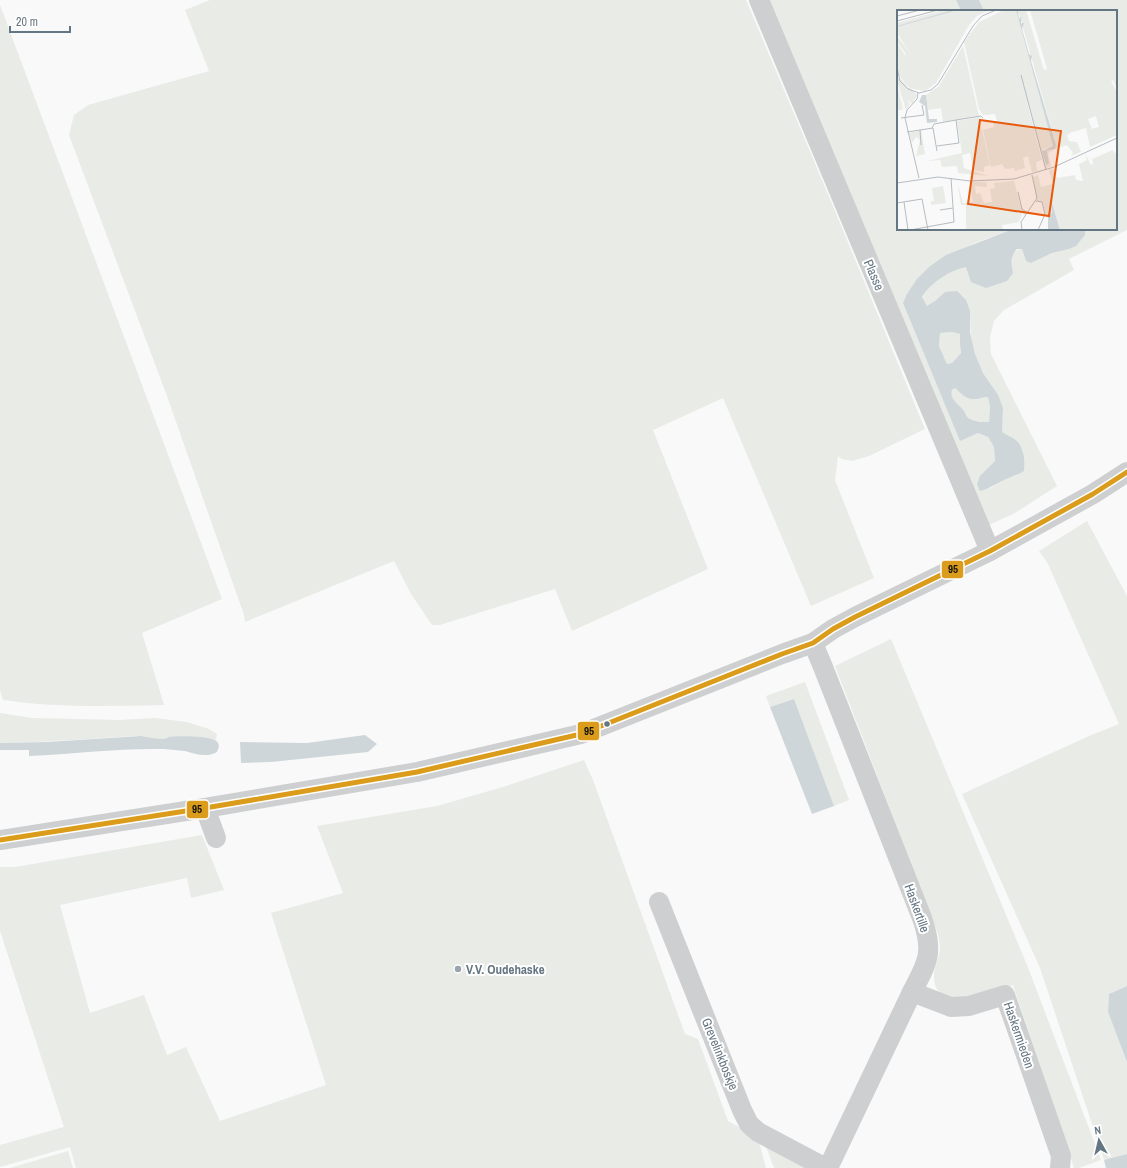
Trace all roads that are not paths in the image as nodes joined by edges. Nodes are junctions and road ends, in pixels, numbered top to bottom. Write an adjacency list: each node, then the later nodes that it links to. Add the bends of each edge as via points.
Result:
1 (759, 0): 3 (street, Plasse)
2 (1127, 472): 3 (street, via 1093,494)
3 (990, 550): 4 (street, via 855,617)
4 (813, 643): 5 (street, via 581,734 417,772); 9 (street, Haskertille, via 927,931 928,959)
5 (205, 808): 6 (street); 7 (street)
6 (216, 838)
7 (0, 840)
8 (659, 902): 10 (street, Grevelinkboskje, via 749,1124 758,1132)
9 (912, 992): 10 (street, Haskertille); 11 (street, Haskermieden, via 951,1007 969,1006 1005,995 1061,1156)
10 (827, 1168)
11 (1060, 1168)

